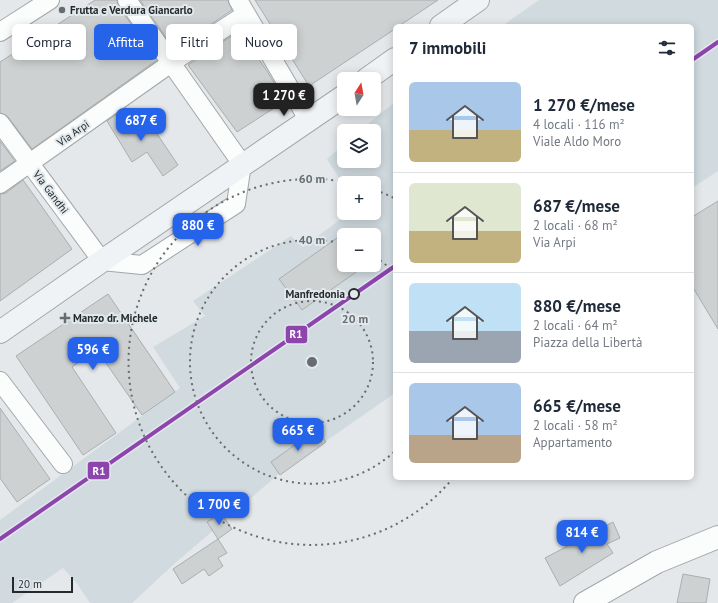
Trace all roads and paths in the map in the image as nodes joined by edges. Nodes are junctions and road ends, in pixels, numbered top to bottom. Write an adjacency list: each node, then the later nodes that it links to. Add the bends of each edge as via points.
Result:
1 (50, 0): 6 (street)
2 (127, 0): 8 (street)
3 (478, 0): 5 (main road)
4 (242, 7): 8 (street, Via Arpi); 11 (street)
5 (444, 24)
6 (0, 32)
7 (393, 60): 9 (main road)
8 (172, 63): 13 (street, Via Arpi); 14 (street)
9 (377, 72)
10 (337, 101): 11 (main road)
11 (309, 121): 14 (main road)
12 (0, 123): 13 (street, Via Gandhi)
13 (30, 164): 15 (street, Via Arpi); 16 (street, Via Gandhi)
14 (242, 164): 16 (main road); 16 (street, via 236,204 142,265)
15 (0, 184)
16 (102, 261): 17 (main road)
17 (0, 332)
18 (0, 381): 19 (street)
19 (63, 464)
20 (718, 537): 21 (street, via 657,562)
21 (588, 602)

